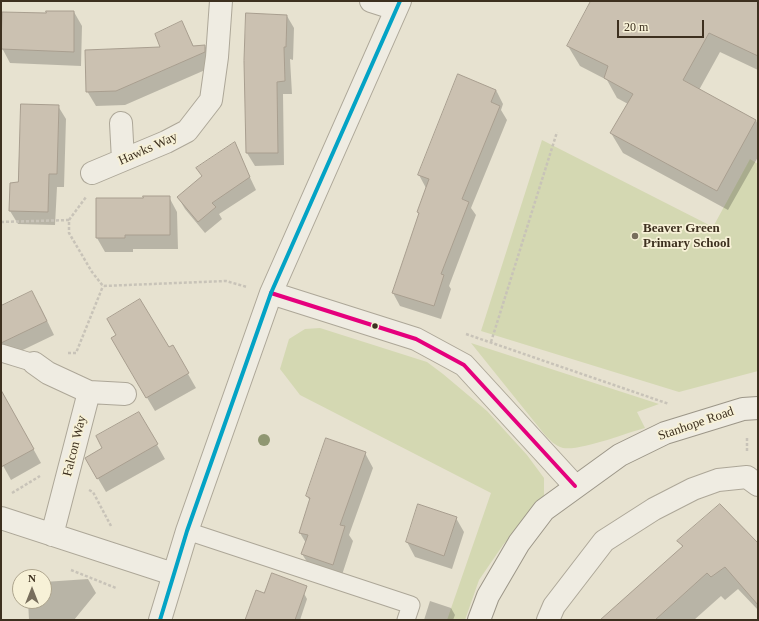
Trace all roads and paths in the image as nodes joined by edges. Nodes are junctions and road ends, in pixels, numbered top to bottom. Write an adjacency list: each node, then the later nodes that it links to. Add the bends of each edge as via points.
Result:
1 (221, 1): 6 (street, Hawks Way, via 211,100 187,131)
2 (371, 1): 3 (street)
3 (398, 5): 10 (street)
4 (121, 123): 6 (street)
5 (557, 132): 12 (path)
6 (123, 160): 7 (street, Hawks Way)
7 (92, 172)
8 (1, 222): 9 (path, via 69,220 69,233)
9 (103, 286): 10 (path, via 226,282); 14 (path, via 76,353 59,353)
10 (271, 293): 20 (street, via 416,339 464,365); 22 (street)
11 (463, 333): 12 (path)
12 (491, 342): 17 (path, via 665,401)
13 (1, 353): 14 (lane)
14 (41, 368): 15 (street)
15 (89, 392): 16 (street); 23 (street, Falcon Way)
16 (125, 394)
17 (673, 407)
18 (758, 408): 20 (street, Stanhope Road, via 743,409 665,433 620,455)
19 (758, 485): 28 (street, via 747,477 718,480 693,489 654,509 604,541 554,606)
20 (575, 486): 27 (street, Stanhope Road, via 544,510 523,538 488,596)
21 (1, 518): 23 (street)
22 (187, 531): 24 (street); 26 (lane, via 411,605)
23 (52, 535): 24 (street)
24 (173, 574): 25 (street)
25 (160, 620)
26 (406, 620)
27 (479, 620)
28 (548, 620)

